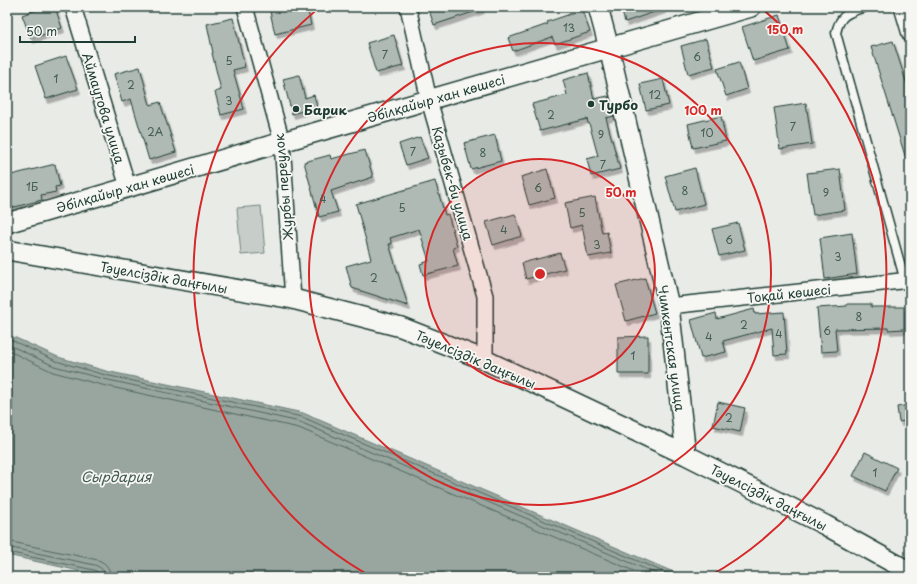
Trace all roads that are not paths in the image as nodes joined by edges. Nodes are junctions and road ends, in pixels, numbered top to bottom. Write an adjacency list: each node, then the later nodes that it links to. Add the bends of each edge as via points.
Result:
1 (73, 7): 12 (street, Аймаутова улица)
2 (245, 7): 11 (street, Журбы переулок)
3 (408, 7): 10 (street, Казыбек-би улица)
4 (598, 7): 9 (street, Чимкентская улица)
5 (750, 7): 9 (street, Әбілқайыр хан көшесі)
6 (864, 7): 15 (lane, via 846,14 836,33)
7 (902, 7): 8 (street)
8 (910, 34)
9 (609, 48): 10 (street, Әбілқайыр хан көшесі); 17 (street, Чимкентская улица)
10 (429, 100): 11 (street, Әбілқайыр хан көшесі); 18 (street, Казыбек-би улица, via 485,296)
11 (282, 142): 12 (street, Әбілқайыр хан көшесі); 16 (street, Журбы переулок)
12 (128, 187): 13 (street, Әбілқайыр хан көшесі)
13 (7, 223)
14 (7, 250): 16 (street, Тәуелсіздік даңғылы)
15 (908, 281): 17 (street, Тоқай көшесі)
16 (293, 299): 18 (street, Тәуелсіздік даңғылы, via 401,327)
17 (669, 306): 19 (street, Чимкентская улица)
18 (486, 360): 19 (street, Тәуелсіздік даңғылы)
19 (686, 455): 20 (street, Тәуелсіздік даңғылы, via 825,525)
20 (910, 572)

